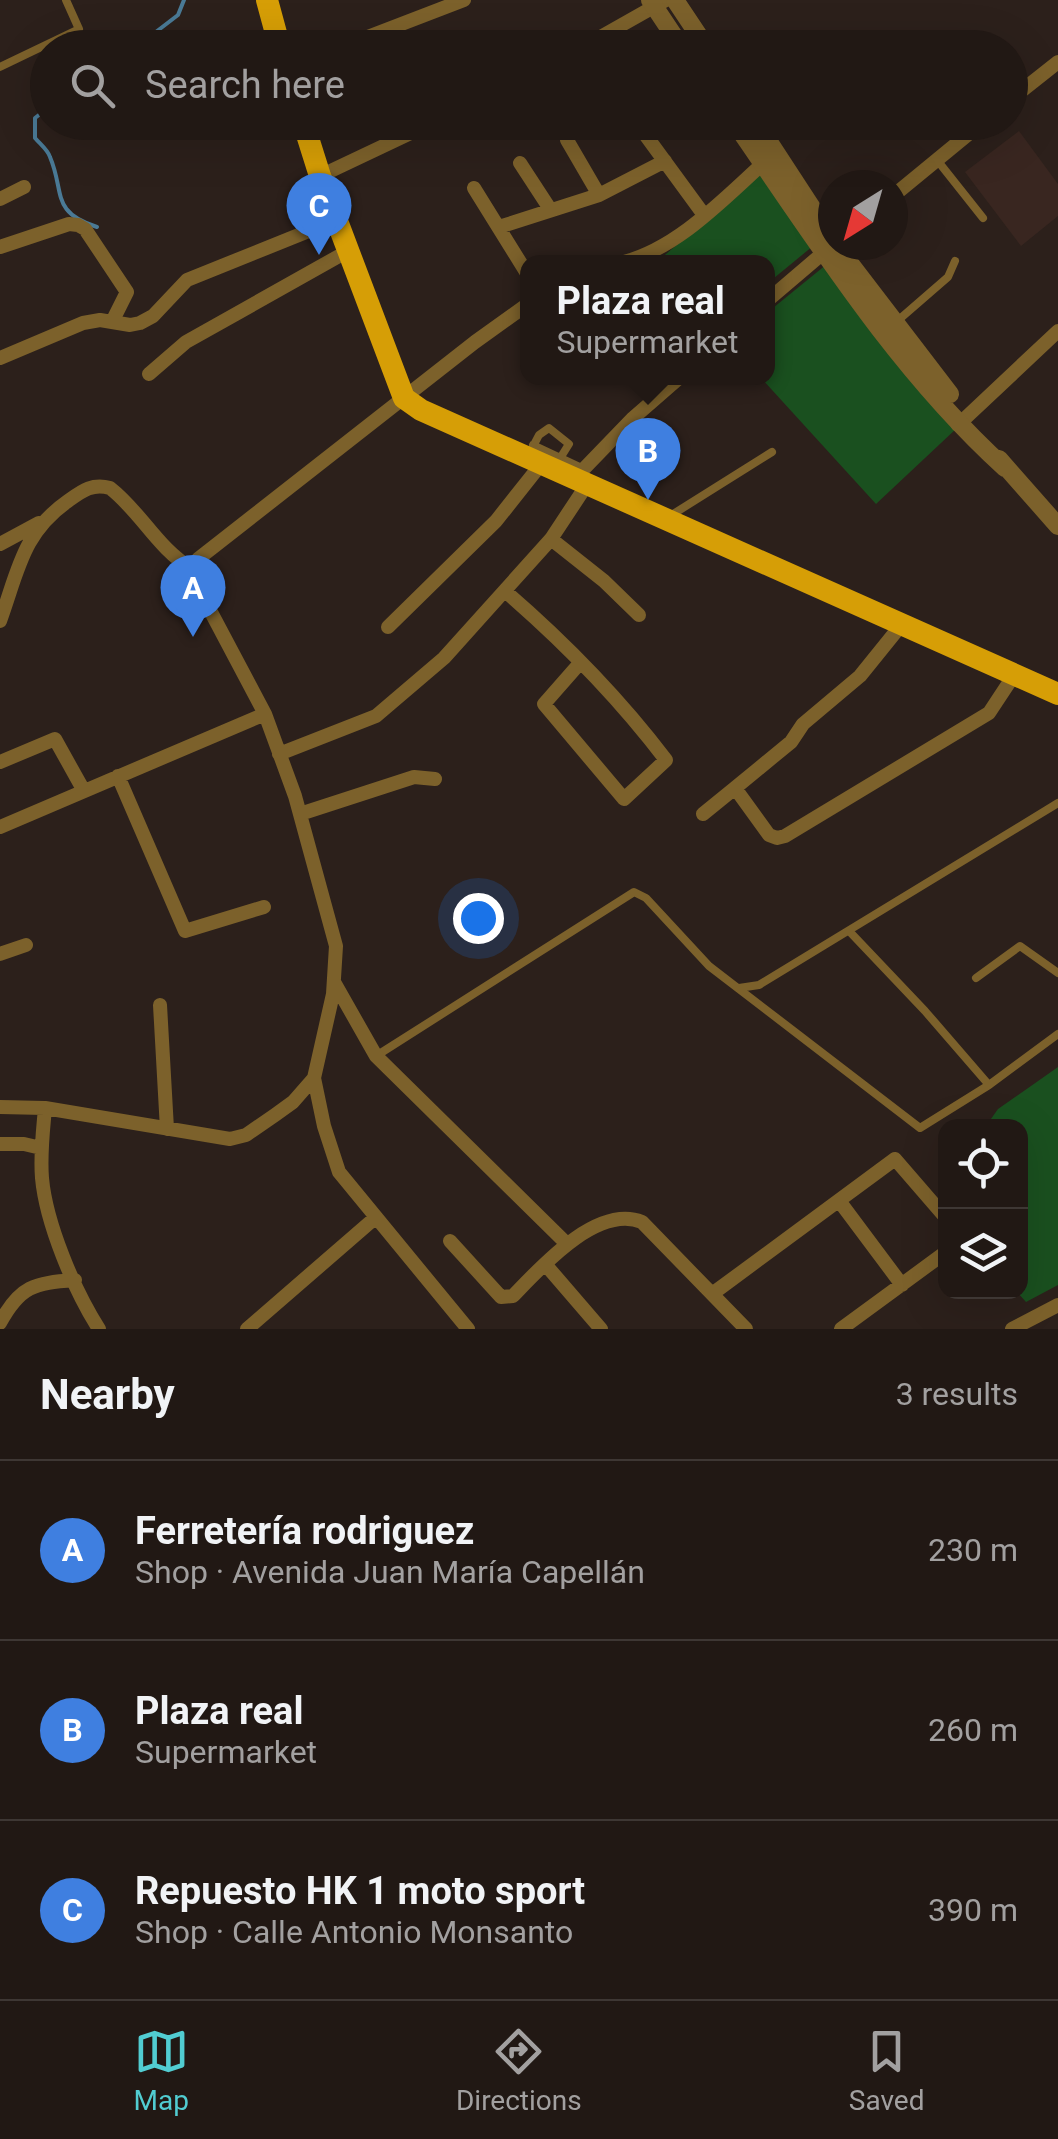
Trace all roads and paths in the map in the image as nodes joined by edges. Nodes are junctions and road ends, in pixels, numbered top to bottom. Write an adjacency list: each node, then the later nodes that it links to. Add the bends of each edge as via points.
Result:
1 (66, 0): 6 (lane)
2 (267, 0): 7 (main road)
3 (464, 0): 8 (street)
4 (676, 0): 11 (street)
5 (657, 2): 9 (street); 10 (street)
6 (76, 30)
7 (275, 30)
8 (386, 30)
9 (611, 30)
10 (672, 30)
11 (695, 30)
12 (30, 53): 14 (lane)
13 (1058, 62): 15 (street)
14 (0, 68)
15 (1028, 86)
16 (309, 140): 27 (main road)
17 (396, 140): 27 (street)
18 (568, 140): 31 (street)
19 (649, 140): 25 (street)
20 (752, 140): 23 (street)
21 (762, 140): 23 (street)
22 (961, 140): 24 (street)
23 (769, 158): 34 (street); 37 (street)
24 (937, 160): 28 (street); 35 (lane)
25 (665, 162): 31 (street); 34 (street)
26 (520, 163): 33 (street)
27 (320, 176): 36 (main road)
28 (908, 184)
29 (24, 187): 32 (street)
30 (474, 188): 38 (street)
31 (599, 194): 33 (street)
32 (0, 199)
33 (550, 209): 38 (street)
34 (704, 215): 41 (street)
35 (983, 218)
36 (336, 220): 40 (main road); 49 (street, via 188,280 140,323)
37 (818, 226)
38 (498, 227): 46 (street)
39 (0, 247): 49 (street, via 69,224 85,229 127,292)
40 (348, 251): 53 (street, via 186,342); 55 (main road)
41 (654, 255)
42 (818, 257): 47 (street)
43 (843, 260): 56 (street)
44 (844, 260): 50 (street)
45 (955, 261): 50 (lane, via 948,277)
46 (520, 262)
47 (775, 294)
48 (520, 310): 55 (street)
49 (113, 320): 52 (street, via 83,324)
50 (896, 323): 56 (street)
51 (1058, 331): 56 (street)
52 (0, 358)
53 (150, 374)
54 (669, 385): 58 (street)
55 (404, 398): 58 (main road); 64 (street)
56 (963, 421): 59 (street)
57 (772, 452): 60 (lane)
58 (558, 465): 60 (main road); 62 (street); 69 (street)
59 (1055, 517)
60 (666, 518): 68 (main road)
61 (42, 521): 63 (street); 64 (street, via 86,488 110,488); 67 (street)
62 (550, 539): 65 (street); 66 (street)
63 (0, 544)
64 (192, 569): 73 (street)
65 (505, 591): 70 (street); 74 (street, via 444,658 376,716)
66 (639, 615)
67 (0, 621)
68 (902, 624): 71 (main road); 78 (street, via 860,676)
69 (388, 627)
70 (580, 663): 70 (street, via 544,704 624,799 666,760 629,710)
71 (1014, 676): 72 (main road); 78 (street, via 990,713 784,836 768,835)
72 (1058, 694)
73 (264, 714): 74 (street); 76 (street)
74 (280, 754): 81 (street)
75 (0, 762): 79 (street, via 55,739)
76 (118, 776): 79 (street); 84 (street, via 185,931)
77 (435, 779): 81 (street, via 414,777)
78 (735, 788): 82 (street)
79 (84, 791): 83 (street)
80 (1058, 803): 85 (lane)
81 (300, 814): 90 (street, via 336,946)
82 (702, 814)
83 (0, 826)
84 (264, 907)
85 (850, 932): 91 (lane, via 760,985); 96 (lane)
86 (26, 944): 87 (street)
87 (0, 954)
88 (1058, 973): 89 (lane, via 1020,946)
89 (976, 978)
90 (334, 982): 94 (street); 95 (street)
91 (739, 988): 94 (lane, via 634,892); 96 (lane, via 920,1128)
92 (160, 1005): 99 (street)
93 (1058, 1034): 96 (lane)
94 (376, 1056): 106 (street)
95 (314, 1078): 99 (street, via 246,1135 230,1139); 104 (street, via 339,1172)
96 (989, 1085)
97 (0, 1107): 98 (street)
98 (45, 1108): 99 (street); 101 (street)
99 (168, 1129)
100 (0, 1144): 101 (street)
101 (41, 1148): 109 (street, via 47,1208)
102 (840, 1202): 103 (street, via 895,1159); 110 (street); 111 (street)
103 (938, 1209)
104 (375, 1218): 115 (street); 116 (street)
105 (450, 1241): 108 (street, via 501,1297 512,1296)
106 (566, 1243): 108 (street); 111 (street, via 630,1217)
107 (938, 1258): 110 (street)
108 (545, 1264): 117 (street)
109 (75, 1280): 113 (street, via 22,1290); 114 (street)
110 (902, 1285): 119 (street)
111 (712, 1294): 118 (street)
112 (1058, 1304): 120 (street)
113 (0, 1323)
114 (99, 1329)
115 (247, 1329)
116 (468, 1329)
117 (601, 1329)
118 (746, 1329)
119 (841, 1329)
120 (1012, 1329)

